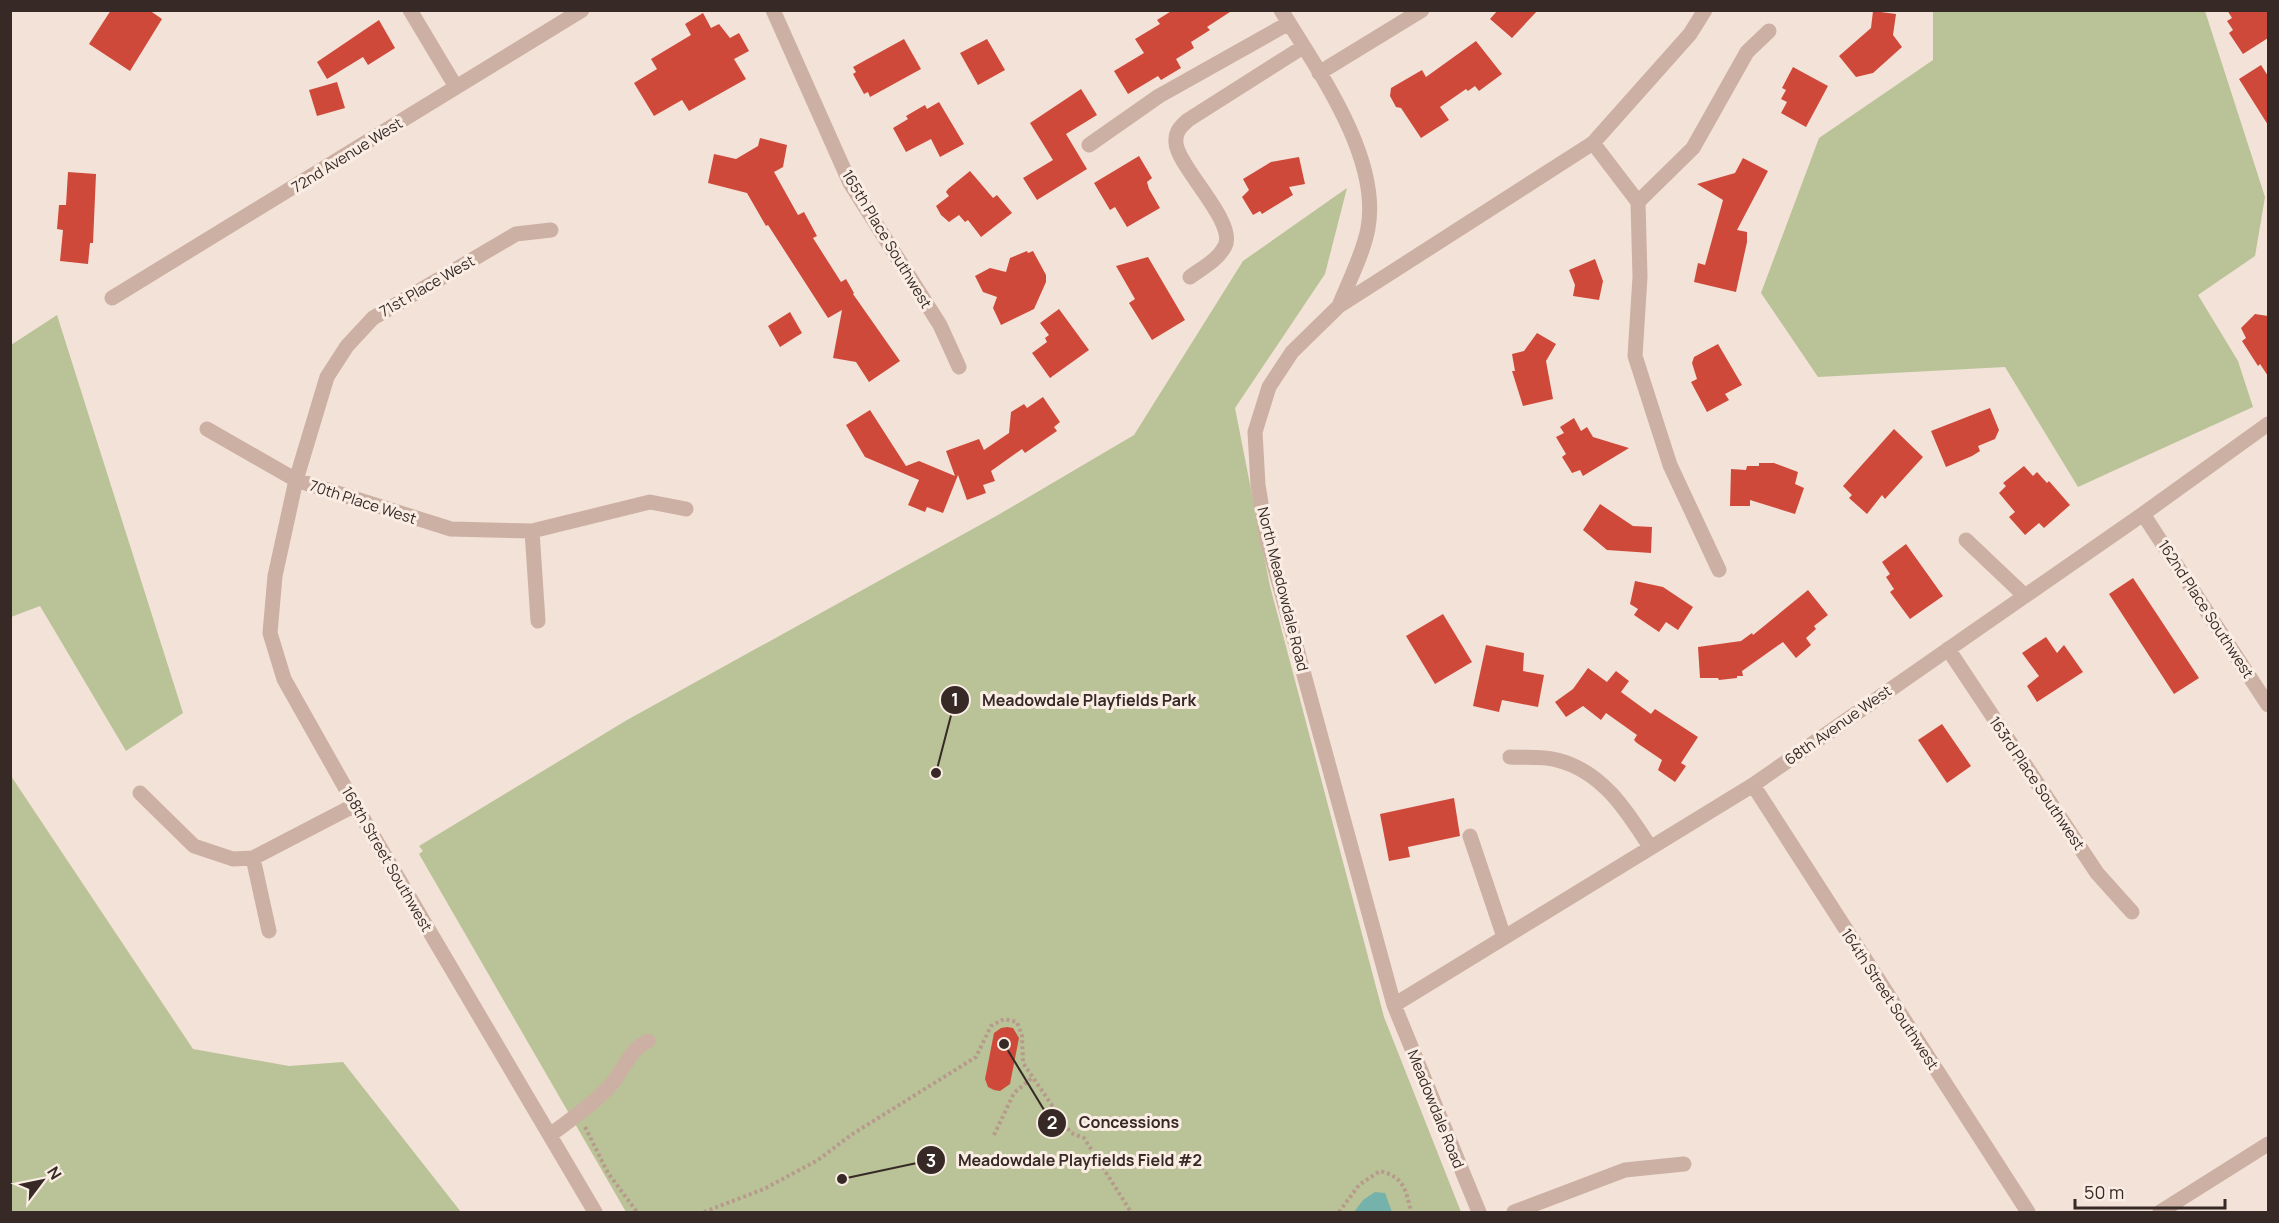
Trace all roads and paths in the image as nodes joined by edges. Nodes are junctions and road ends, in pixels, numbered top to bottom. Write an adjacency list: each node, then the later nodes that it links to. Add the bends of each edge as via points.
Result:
1 (410, 10): 10 (street)
2 (582, 10): 10 (street, 72nd Avenue West)
3 (773, 10): 18 (street, 165th Place Southwest, via 850,183 940,325)
4 (1422, 10): 9 (street)
5 (1705, 10): 11 (street, North Meadowdale Road, via 1690,34)
6 (1285, 17): 8 (street); 12 (street)
7 (1770, 31): 13 (street, via 1747,52 1693,148)
8 (1303, 47): 9 (street); 15 (street, via 1178,129 1176,145 1227,236 1225,247 1216,258)
9 (1319, 73): 17 (street, via 1355,141 1368,184 1368,228)
10 (456, 87): 16 (street, 72nd Avenue West)
11 (1593, 143): 13 (street); 17 (street, North Meadowdale Road)
12 (1089, 145)
13 (1638, 202): 26 (street, via 1640,277 1635,356 1670,465)
14 (551, 230): 21 (street, 71st Place West, via 516,234 373,318 347,345 327,377)
15 (1190, 277)
16 (112, 298)
17 (1339, 306): 41 (street, North Meadowdale Road, via 1292,352 1269,387 1255,432 1258,485 1267,539)
18 (959, 367)
19 (2268, 424): 23 (street, 68th Avenue West)
20 (207, 429): 21 (street, 70th Place West)
21 (296, 480): 24 (street, 70th Place West, via 451,529); 34 (street, 168th Street Southwest, via 275,576 270,633 284,679)
22 (686, 509): 24 (street, 70th Place West, via 650,502)
23 (2143, 514): 27 (street, 68th Avenue West); 30 (street, 162nd Place Southwest)
24 (532, 531): 28 (street)
25 (1966, 540): 27 (street)
26 (1719, 570)
27 (2025, 596): 29 (street, 68th Avenue West)
28 (538, 621)
29 (1948, 649): 32 (street, 68th Avenue West); 38 (street, 163rd Place Southwest, via 2097,873)
30 (2268, 705)
31 (1510, 757): 36 (street, via 1557,760 1591,776 1619,799)
32 (1753, 785): 36 (street, 68th Avenue West); 57 (street, 164th Street Southwest)
33 (140, 793): 37 (street, via 194,846 234,859)
34 (355, 806): 37 (street); 45 (street, 168th Street Southwest)
35 (1470, 836): 40 (street)
36 (1650, 847): 40 (street, 68th Avenue West)
37 (253, 858): 39 (street)
38 (2132, 912)
39 (268, 931)
40 (1504, 937): 41 (street, 68th Avenue West)
41 (1394, 1005): 55 (street, Meadowdale Road)
42 (648, 1041): 45 (street, via 639,1045 594,1102)
43 (1033, 1077): 46 (path, via 1014,1093); 51 (path, via 1023,1063 1023,1036 1017,1022 1004,1019 991,1026 976,1057 818,1160 764,1189); 52 (path, via 1071,1133 1084,1138)
44 (584, 1125): 50 (path, via 608,1173)
45 (550, 1135): 49 (street, 168th Street Southwest)
46 (994, 1135)
47 (2268, 1144): 58 (street)
48 (1684, 1164): 56 (street, via 1625,1170)
49 (595, 1212)
50 (637, 1212)
51 (704, 1212)
52 (1131, 1212)
53 (1338, 1212): 54 (path, via 1359,1185 1380,1171 1399,1178)
54 (1412, 1212)
55 (1479, 1212)
56 (1514, 1212)
57 (2028, 1212)
58 (2160, 1212)

